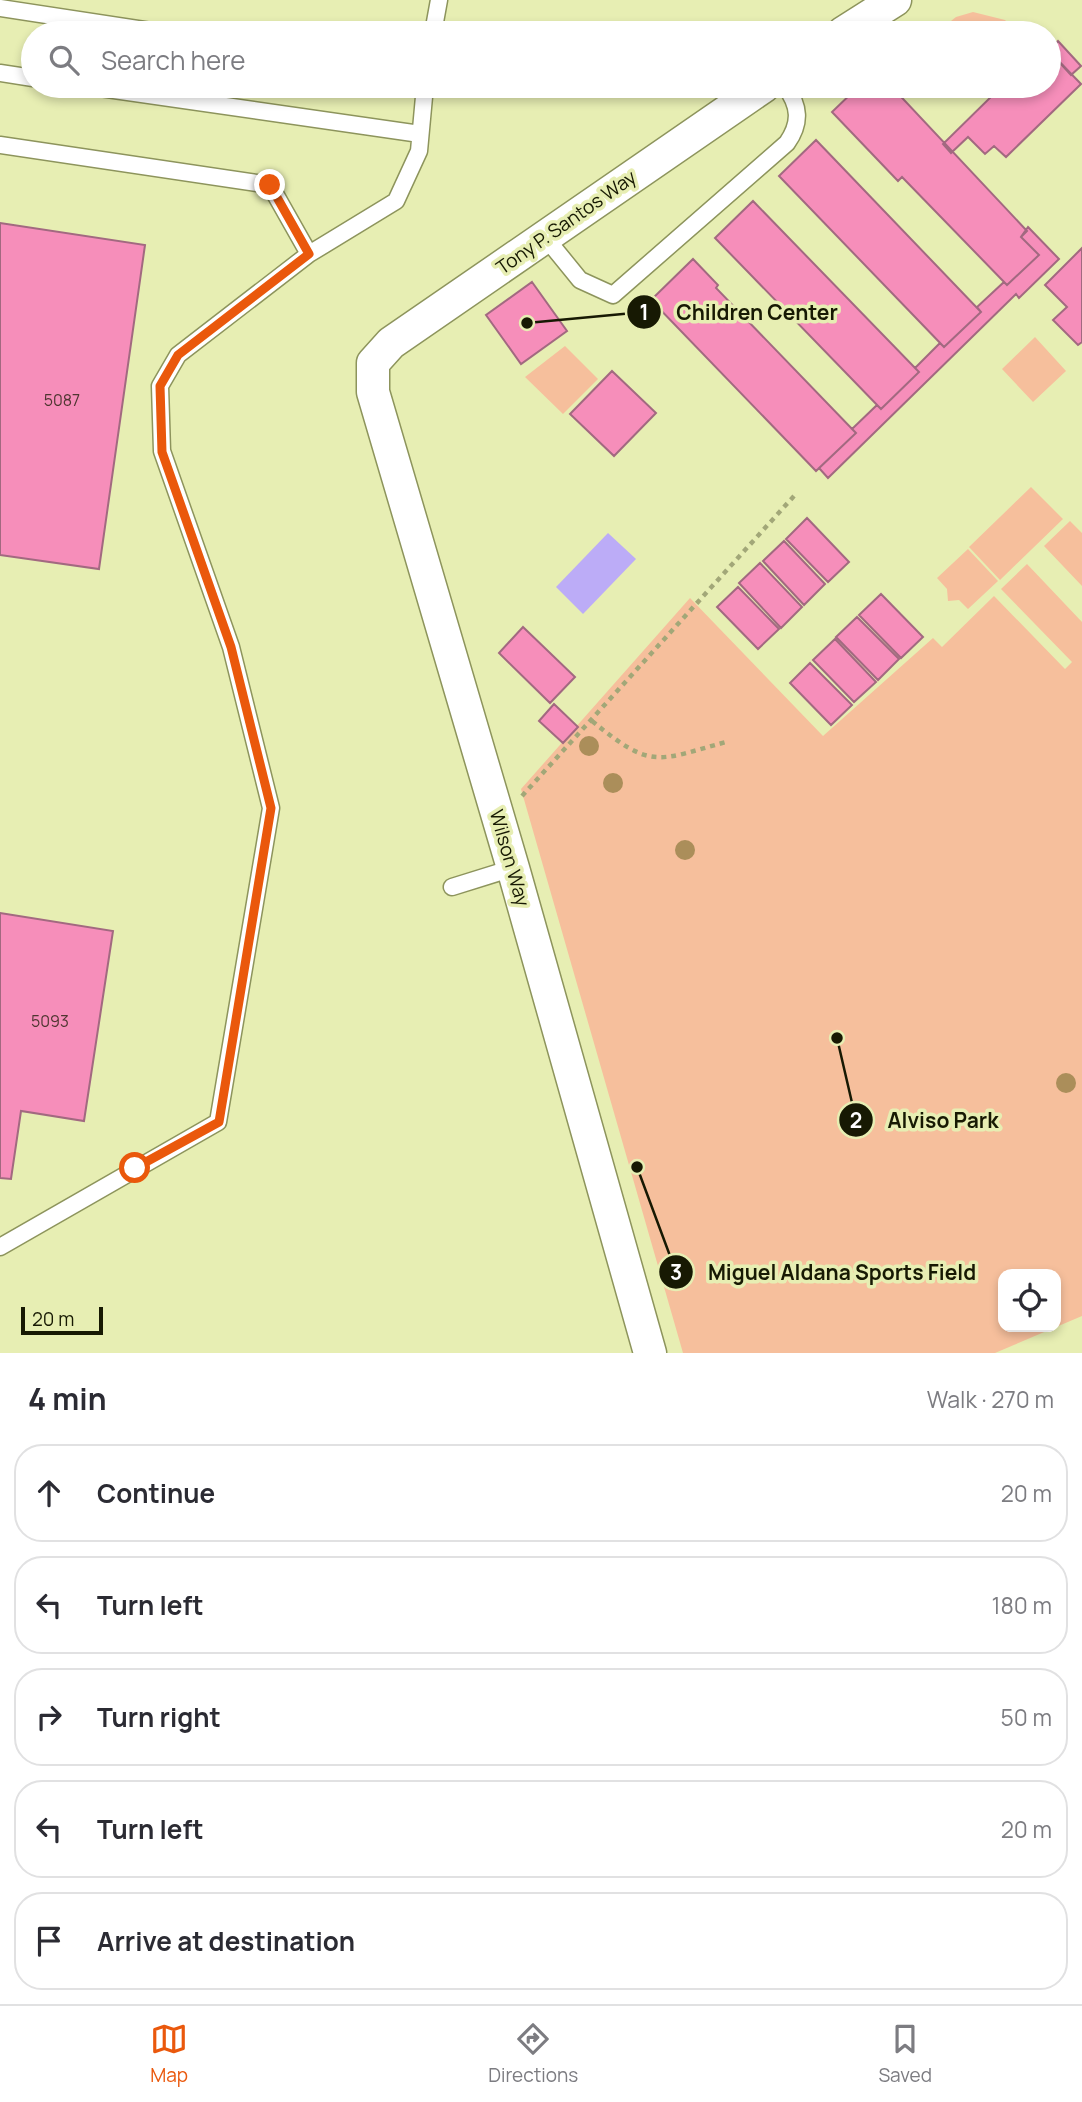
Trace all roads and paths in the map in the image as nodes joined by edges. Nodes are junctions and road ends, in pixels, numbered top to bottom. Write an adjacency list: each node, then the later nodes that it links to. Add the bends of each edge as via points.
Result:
1 (439, 0): 5 (lane)
2 (895, 0): 6 (street)
3 (0, 8): 4 (lane)
4 (85, 21)
5 (435, 21)
6 (862, 21)
7 (0, 73): 8 (lane)
8 (21, 76)
9 (170, 98): 13 (lane)
10 (424, 98): 13 (lane)
11 (747, 98): 15 (street, Tony P. Santos Way)
12 (791, 98): 15 (lane, via 798,113 797,129 787,143 613,295 580,280)
13 (420, 134): 16 (lane, via 419,151 396,201)
14 (0, 145): 16 (lane, via 270,185)
15 (545, 237): 17 (street, Tony P. Santos Way, via 391,343)
16 (309, 254): 24 (lane, via 178,355 160,386 162,452 231,647 271,808 219,1122)
17 (373, 363): 22 (street, Wilson Way, via 373,392)
18 (794, 496): 19 (path)
19 (592, 721): 20 (path, via 636,754 661,760); 21 (path)
20 (726, 742)
21 (518, 800)
22 (513, 868): 23 (lane); 25 (street, Wilson Way)
23 (452, 887)
24 (0, 1247)
25 (650, 1353)

